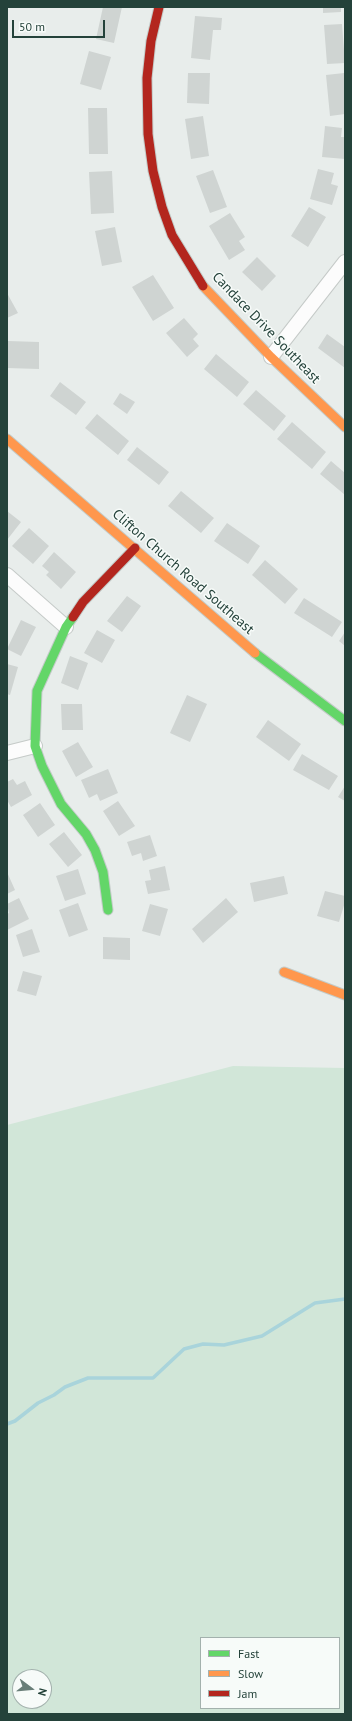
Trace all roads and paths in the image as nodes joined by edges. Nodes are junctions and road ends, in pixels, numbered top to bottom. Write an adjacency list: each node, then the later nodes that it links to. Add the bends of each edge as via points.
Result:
1 (159, 7): 3 (street, Candace Drive Southeast, via 151,41 146,96 153,171 162,207 172,235 202,286)
2 (345, 262): 3 (street)
3 (271, 357): 4 (street, Candace Drive Southeast)
4 (345, 427)
5 (7, 439): 6 (street, Clifton Church Road Southeast)
6 (135, 548): 8 (street, via 83,602); 9 (street, Clifton Church Road Southeast, via 260,657)
7 (7, 575): 8 (street)
8 (66, 627): 10 (street, via 37,691)
9 (345, 721)
10 (35, 746): 11 (street); 12 (street, via 61,804 86,834 95,850 102,872)
11 (7, 753)
12 (108, 910)
13 (284, 972): 14 (street)
14 (345, 995)

